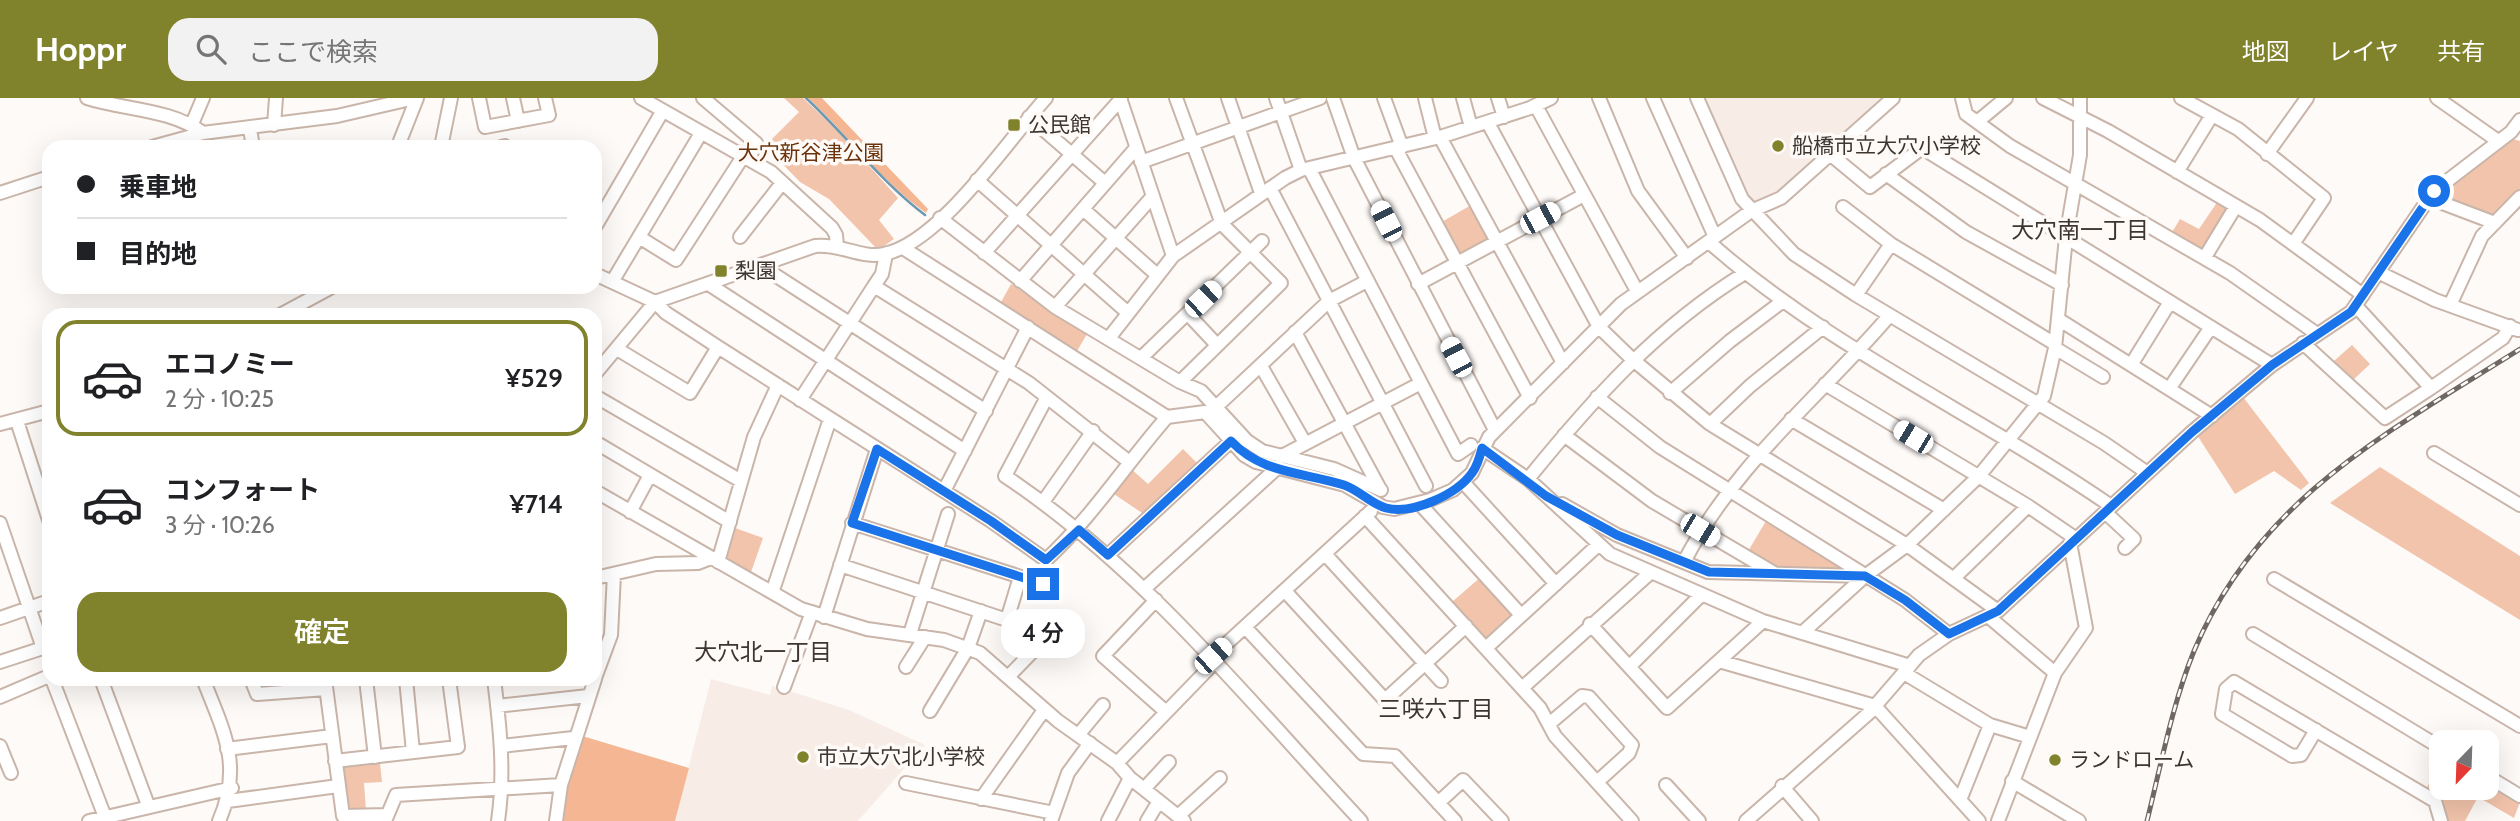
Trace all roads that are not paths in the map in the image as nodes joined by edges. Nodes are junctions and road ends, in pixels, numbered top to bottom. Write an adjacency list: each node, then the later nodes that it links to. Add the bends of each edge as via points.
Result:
1 (88, 98): 35 (street)
2 (203, 98): 47 (street)
3 (276, 98): 48 (street)
4 (416, 98): 34 (street); 58 (street)
5 (451, 98): 59 (street)
6 (479, 98): 44 (street, via 485,127)
7 (513, 98): 44 (street)
8 (545, 98): 44 (street, via 549,115)
9 (640, 98): 37 (street)
10 (703, 98): 67 (street, via 757,143)
11 (1046, 98): 41 (street)
12 (1120, 98): 62 (street); 64 (street)
13 (1176, 98): 61 (street)
14 (1228, 98): 49 (street)
15 (1276, 98): 38 (street)
16 (1320, 98): 38 (street)
17 (1333, 98): 68 (street)
18 (1384, 98): 63 (street)
19 (1425, 98): 55 (street)
20 (1463, 98): 50 (street)
21 (1498, 98): 42 (street)
22 (1551, 98): 36 (street)
23 (1599, 98): 111 (street, via 1638,191)
24 (1653, 98): 98 (street)
25 (1697, 98): 87 (street)
26 (1894, 98): 65 (street)
27 (1962, 98): 45 (street, via 1966,114)
28 (2006, 98): 45 (street)
29 (2043, 98): 40 (street)
30 (2080, 98): 40 (street)
31 (2181, 98): 39 (street)
32 (2306, 98): 66 (street)
33 (2437, 98): 60 (street)
34 (383, 103): 48 (street)
35 (137, 104): 47 (street)
36 (1531, 104): 42 (street); 80 (street)
37 (662, 112): 53 (street); 88 (street)
38 (1281, 113): 49 (street); 70 (street)
39 (2213, 115): 66 (street); 71 (street)
40 (2080, 116): 71 (street); 77 (street)
41 (1029, 117): 64 (street); 74 (street)
42 (1504, 117): 46 (street)
43 (2520, 120): 54 (street)
44 (518, 121)
45 (1977, 122): 77 (street)
46 (1488, 123): 50 (street); 91 (street)
47 (192, 124): 52 (street)
48 (274, 125): 51 (street)
49 (1238, 127): 61 (street); 78 (street)
50 (1471, 127): 55 (street)
51 (250, 129): 52 (street); 57 (street)
52 (203, 133): 56 (street)
53 (701, 133): 67 (street); 94 (street)
54 (2515, 133): 60 (street)
55 (1438, 138): 63 (street); 100 (street)
56 (178, 140)
57 (252, 140)
58 (400, 140)
59 (442, 140)
60 (2498, 141): 83 (street)
61 (1193, 144): 69 (street); 93 (street)
62 (1136, 148): 69 (street); 76 (street)
63 (1399, 148): 68 (street); 112 (street)
64 (1073, 154): 76 (street); 89 (street)
65 (1830, 154): 72 (street, via 1870,187); 87 (street, via 1781,198)
66 (2267, 154): 102 (street, via 2324,198)
67 (747, 156): 75 (street); 94 (street, via 676,260)
68 (1354, 158): 70 (street); 122 (street)
69 (1141, 162): 81 (street)
70 (1306, 170): 78 (street); 120 (street)
71 (2177, 172): 84 (street)
72 (1886, 174): 96 (street, via 1922,148); 124 (street, via 1966,232)
73 (42, 179): 79 (street)
74 (977, 180): 89 (street); 90 (street)
75 (782, 183): 95 (street); 103 (street, via 832,228)
76 (1105, 183): 86 (street)
77 (2074, 183): 96 (street); 110 (street)
78 (1266, 191): 93 (street); 130 (street)
79 (0, 193)
80 (1584, 195): 91 (street); 126 (street)
81 (1153, 196): 97 (street); 109 (street)
82 (2520, 197): 92 (street)
83 (2429, 198): 92 (street); 114 (street)
84 (2236, 206): 102 (street); 110 (street)
85 (1843, 207): 101 (street)
86 (1083, 209): 97 (street); 104 (street)
87 (1751, 211): 98 (street); 129 (street, via 1794,254)
88 (602, 215)
89 (1017, 216): 104 (street); 106 (street)
90 (940, 218): 105 (street); 106 (street)
91 (1540, 218): 100 (street); 145 (street)
92 (2495, 223): 136 (street, via 2482,236)
93 (1222, 224): 107 (street); 109 (street)
94 (639, 237): 121 (street)
95 (740, 237)
96 (2066, 237): 124 (street); 134 (street)
97 (1115, 238): 115 (street); 117 (street)
98 (1712, 239): 111 (street); 116 (street)
99 (1262, 241): 107 (street)
100 (1496, 243): 112 (street); 161 (street)
101 (1891, 244): 129 (street); 154 (street)
102 (2293, 244): 132 (street)
103 (837, 246): 108 (street); 113 (street, via 815,246)
104 (1051, 246): 117 (street); 119 (street)
105 (904, 247): 108 (street); 144 (street)
106 (984, 253): 119 (street)
107 (1251, 253): 140 (street); 153 (street, via 1281,283)
108 (886, 254): 125 (street)
109 (1173, 256): 115 (street)
110 (2205, 257): 150 (street)
111 (1687, 258): 126 (street)
112 (1457, 263): 122 (street); 177 (street)
113 (761, 266): 123 (street); 143 (street)
114 (2378, 272): 132 (street); 136 (street)
115 (1156, 274): 139 (street)
116 (1745, 274): 131 (street); 159 (street, via 1710,295)
117 (1084, 275): 137 (street); 139 (street)
118 (602, 277): 121 (street)
119 (1020, 281): 137 (street)
120 (1367, 281): 130 (street); 169 (street)
121 (612, 282): 133 (street)
122 (1418, 284): 193 (street)
123 (710, 285): 133 (street); 160 (street)
124 (2062, 285): 142 (street)
125 (874, 286): 143 (street); 166 (street)
126 (1637, 291): 145 (street)
127 (298, 294): 135 (street)
128 (318, 294): 135 (street)
129 (1856, 295): 141 (street)
130 (1329, 301): 149 (street); 180 (street)
131 (1783, 301): 146 (street); 174 (street)
132 (2360, 301): 150 (street); 172 (street)
133 (655, 302): 155 (street); 156 (street)
134 (2170, 302): 147 (street); 162 (street)
135 (299, 303): 138 (street)
136 (2451, 303): 148 (street)
137 (1055, 307): 151 (street)
138 (291, 308)
139 (1127, 312): 151 (street)
140 (1188, 314): 153 (street); 158 (street)
141 (1889, 316): 157 (street); 181 (street)
142 (2058, 319): 154 (street); 162 (street)
143 (850, 323): 160 (street); 183 (street)
144 (1028, 327): 166 (street); 186 (street)
145 (1598, 327): 159 (street); 161 (street)
146 (1823, 327): 157 (street); 192 (street)
147 (2211, 327): 163 (street); 173 (street)
148 (2514, 328): 172 (street)
149 (1295, 332): 165 (street); 191 (street)
150 (2317, 334): 152 (street)
151 (1109, 338): 158 (street)
152 (2304, 342): 163 (street); 172 (street, via 2385,418)
153 (1217, 345): 168 (street)
154 (2055, 346): 167 (street); 181 (street, via 2048,387)
155 (718, 347): 156 (street, via 690,393); 171 (street)
156 (617, 349): 164 (street)
157 (1858, 352): 170 (street); 197 (street)
158 (1141, 358): 168 (street)
159 (1632, 359): 174 (street); 176 (street)
160 (826, 360): 179 (street); 202 (street)
161 (1563, 363): 177 (street)
162 (2131, 365): 173 (street)
163 (2272, 365): 185 (street)
164 (602, 366)
165 (1261, 366): 182 (street); 198 (street)
166 (1007, 370): 175 (street); 183 (street)
167 (2103, 377)
168 (1180, 382): 182 (street, via 1201,391)
169 (1421, 383): 180 (street); 200 (street, via 1458,454)
170 (1825, 384): 188 (street); 209 (street)
171 (778, 385): 179 (street); 211 (street)
172 (2431, 388)
173 (2169, 389): 185 (street)
174 (1670, 393): 192 (street)
175 (1047, 397): 194 (street); 219 (street, via 1005,476)
176 (1597, 397): 195 (street); 215 (street, via 1660,447)
177 (1530, 398): 193 (street)
178 (602, 400): 211 (street)
179 (800, 400): 187 (street)
180 (1381, 403): 191 (street); 213 (street)
181 (2039, 404): 197 (street); 207 (street)
182 (1217, 406): 206 (street, via 1255,447)
183 (986, 411): 202 (street)
184 (42, 413): 189 (street)
185 (2213, 416): 207 (street)
186 (1167, 417): 196 (street, via 1205,412); 205 (street)
187 (830, 419): 201 (street); 256 (street)
188 (1791, 419): 204 (street); 225 (street)
189 (17, 421): 190 (street); 218 (street)
190 (0, 424)
191 (1343, 424): 198 (street); 206 (street, via 1381,490 1334,469)
192 (1710, 425): 204 (street)
193 (1495, 430): 200 (street)
194 (1093, 431): 205 (street); 219 (street)
195 (1564, 435): 210 (street); 234 (street, via 1652,501)
196 (1231, 441): 206 (street, via 1244,455); 241 (street)
197 (2010, 442): 209 (street); 224 (street)
198 (1305, 443): 206 (street)
199 (602, 446): 208 (street)
200 (1477, 446): 210 (street); 212 (street, via 1472,474)
201 (877, 449): 214 (street); 231 (street)
202 (965, 451): 214 (street)
203 (2434, 453): 222 (street)
204 (1757, 454): 215 (street); 237 (street)
205 (1128, 461): 233 (street)
206 (1278, 463): 220 (street, via 1345,485); 255 (street)
207 (2146, 472): 224 (street)
208 (650, 475): 226 (street); 229 (street)
209 (1979, 477): 223 (street); 225 (street)
210 (1528, 479): 217 (street)
211 (741, 481): 229 (street)
212 (1463, 482): 221 (street); 254 (street)
213 (1426, 486)
214 (944, 491): 233 (street, via 1046,560)
215 (1727, 491): 234 (street); 248 (street)
216 (602, 495): 226 (street)
217 (1546, 496): 232 (street); 236 (street)
218 (42, 498)
219 (1043, 502): 233 (street)
220 (1379, 504): 221 (street, via 1394,509); 228 (street)
221 (1420, 504): 266 (street)
222 (2520, 505)
223 (2028, 506): 235 (street); 251 (street)
224 (2108, 509): 235 (street); 238 (street, via 2134,539)
225 (1944, 510): 237 (street)
226 (630, 512): 242 (street)
227 (948, 514): 239 (street)
228 (1365, 516): 240 (street); 270 (street)
229 (730, 522): 242 (street)
230 (0, 523): 262 (street)
231 (852, 523): 239 (street); 244 (street)
232 (1608, 529): 236 (street); 243 (street)
233 (1079, 530): 241 (street)
234 (1700, 530): 243 (street); 247 (street)
235 (2073, 540): 264 (street); 290 (street, via 2086,628)
236 (1597, 543): 245 (street); 254 (street)
237 (1907, 545): 248 (street); 251 (street)
238 (2125, 548)
239 (936, 550): 250 (street); 258 (street)
240 (1325, 554): 257 (street); 286 (street)
241 (1108, 555): 255 (street)
242 (715, 560): 246 (street, via 656,564); 256 (street)
243 (1684, 562): 247 (street, via 1709,572)
244 (840, 565): 258 (street); 265 (street)
245 (1650, 573): 259 (street); 269 (street)
246 (614, 574): 249 (street); 278 (street, via 611,635)
247 (1777, 575): 248 (street)
248 (1865, 576): 272 (street); 274 (street)
249 (602, 577)
250 (1020, 577): 253 (street); 263 (street, via 1007,620)
251 (1955, 577): 264 (street)
252 (2274, 579): 317 (street)
253 (1043, 584)
254 (1556, 584): 266 (street)
255 (1144, 589): 260 (street)
256 (773, 590): 265 (street)
257 (1285, 591): 271 (street); 286 (street, via 1385,700)
258 (923, 592): 263 (street); 273 (street)
259 (1701, 595): 268 (street); 287 (street)
260 (1156, 600): 283 (street); 313 (street, via 1103,656)
261 (42, 603): 262 (street)
262 (29, 608): 267 (street); 277 (street)
263 (981, 611): 280 (street)
264 (1993, 614): 274 (street); 290 (street)
265 (818, 615): 273 (street, via 867,629); 305 (street)
266 (1521, 615): 282 (street)
267 (0, 618)
268 (1763, 621): 272 (street); 284 (street)
269 (1590, 624): 287 (street); 306 (street)
270 (1466, 626): 282 (street); 286 (street)
271 (1245, 627): 283 (street); 352 (street, via 1363,754 1395,756)
272 (1802, 633): 289 (street)
273 (909, 634): 276 (street)
274 (1949, 634): 289 (street)
275 (2253, 634): 323 (street)
276 (925, 637): 280 (street); 288 (street)
277 (42, 638)
278 (602, 647)
279 (42, 648): 285 (street)
280 (968, 648): 291 (street); 314 (street)
281 (1035, 648): 291 (street)
282 (1486, 648): 306 (street)
283 (1213, 656): 313 (street, via 1212,665); 365 (street)
284 (1719, 661): 287 (street, via 1667,708); 311 (street)
285 (0, 662)
286 (1425, 664): 293 (street)
287 (1630, 666)
288 (906, 667)
289 (1907, 670): 311 (street); 316 (street)
290 (2055, 673): 321 (street)
291 (1008, 677): 312 (street)
292 (42, 681): 308 (street)
293 (1441, 681)
294 (54, 686): 354 (street)
295 (104, 686): 353 (street)
296 (205, 686): 327 (street)
297 (254, 686): 298 (street, via 257,694)
298 (312, 686)
299 (326, 686): 320 (street)
300 (367, 686): 329 (street)
301 (407, 686): 328 (street)
302 (450, 686): 328 (street, via 458,747)
303 (495, 686): 310 (street)
304 (592, 686): 307 (street)
305 (784, 687)
306 (1522, 688): 315 (street)
307 (588, 696): 310 (street); 322 (street)
308 (0, 697)
309 (1103, 705): 319 (street)
310 (497, 706): 326 (street)
311 (1875, 706): 343 (street); 349 (street)
312 (1044, 710): 319 (street); 348 (street)
313 (1165, 710): 332 (street)
314 (930, 711)
315 (1549, 724): 337 (street); 337 (street, via 1582,696 1589,697 1632,745)
316 (1990, 725): 321 (street); 349 (street)
317 (2520, 726)
318 (2316, 730): 318 (street, via 2301,755 2292,756 2222,714 2226,689 2234,682); 375 (street, via 2435,801)
319 (1079, 734): 324 (street)
320 (332, 736): 327 (street); 330 (street)
321 (2030, 737): 336 (street)
322 (573, 738): 326 (street); 340 (street)
323 (2429, 741)
324 (1090, 743): 332 (street); 355 (street, via 1068,773)
325 (0, 746): 333 (street)
326 (502, 746): 345 (street)
327 (227, 749): 344 (street)
328 (413, 752): 329 (street)
329 (375, 757): 330 (street)
330 (335, 761): 342 (street)
331 (1169, 762): 346 (street)
332 (1117, 763): 334 (street)
333 (11, 773)
334 (1130, 778): 346 (street); 363 (street)
335 (1220, 778): 358 (street)
336 (2012, 781): 373 (street); 374 (street)
337 (1597, 782): 368 (street)
338 (906, 783): 348 (street)
339 (2499, 783): 347 (street)
340 (561, 785): 345 (street); 362 (street)
341 (1666, 785): 369 (street)
342 (338, 786): 350 (street); 356 (street)
343 (1783, 787): 370 (street); 371 (street)
344 (232, 788): 350 (street); 353 (street)
345 (502, 789): 357 (street, via 396,795); 361 (street)
346 (1144, 789): 351 (street)
347 (2520, 796)
348 (981, 799): 355 (street)
349 (1960, 800): 372 (street)
350 (228, 801): 360 (street)
351 (1159, 801): 358 (street); 364 (street)
352 (1438, 803): 366 (street); 367 (street, via 1463,780)
353 (148, 806): 354 (street)
354 (105, 817): 359 (street)
355 (1052, 817)
356 (341, 818): 357 (street)
357 (386, 818)
358 (1181, 818)
359 (89, 821)
360 (219, 821)
361 (498, 821)
362 (556, 821)
363 (1108, 821)
364 (1147, 821)
365 (1361, 821)
366 (1455, 821)
367 (1502, 821)
368 (1632, 821)
369 (1699, 821)
370 (1746, 821)
371 (1812, 821)
372 (1979, 821)
373 (1998, 821)
374 (2079, 821)
375 (2441, 821)

